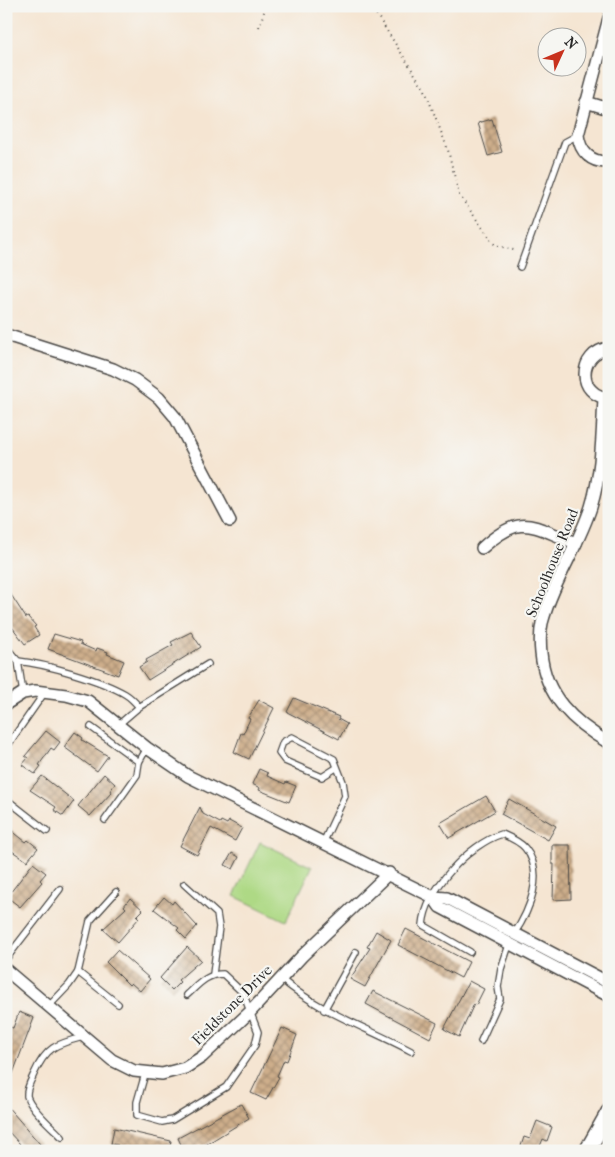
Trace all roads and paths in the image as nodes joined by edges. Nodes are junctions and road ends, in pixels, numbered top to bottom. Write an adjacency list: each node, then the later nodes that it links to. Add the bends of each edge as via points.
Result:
1 (266, 6): 4 (path)
2 (371, 6): 9 (path, via 425,90 448,150 459,195 494,245)
3 (609, 18): 5 (street)
4 (259, 27)
5 (586, 102): 6 (street); 7 (street)
6 (609, 109)
7 (578, 135): 8 (street, via 579,144 590,158); 9 (lane, via 565,142)
8 (609, 162)
9 (524, 253): 10 (lane)
10 (520, 267)
11 (6, 336): 14 (street, via 113,369 159,398 175,417)
12 (609, 348): 13 (street, Schoolhouse Road, via 594,353 588,359 584,374 590,390)
13 (606, 398): 15 (street, Schoolhouse Road, via 592,505)
14 (230, 521)
15 (576, 543): 16 (street, via 529,526 515,525 500,532); 26 (street, Schoolhouse Road, via 542,625 542,666 562,707 577,722)
16 (482, 548)
17 (6, 647): 18 (lane)
18 (18, 661): 21 (lane); 23 (lane, via 113,688 127,695)
19 (208, 664): 23 (lane)
20 (45, 692): 21 (street); 24 (street, via 88,701); 27 (lane)
21 (23, 693): 22 (street)
22 (6, 704)
23 (139, 707): 24 (lane)
24 (118, 725): 28 (street)
25 (91, 727): 29 (lane)
26 (609, 743)
27 (8, 745)
28 (147, 748): 29 (lane); 34 (street, via 188,776)
29 (139, 762): 32 (lane, via 137,774)
30 (336, 768): 30 (lane, via 334,759 292,737 283,742 279,752 285,761 322,777); 34 (lane, via 345,796)
31 (6, 799): 33 (lane)
32 (105, 820)
33 (47, 831)
34 (324, 841): 35 (street)
35 (389, 873): 39 (street); 47 (street, Fieldstone Drive)
36 (184, 884): 46 (lane, via 217,914 219,927)
37 (60, 889): 43 (lane)
38 (116, 892): 45 (lane, via 90,921)
39 (433, 897): 40 (street, via 440,907); 40 (lane, via 445,875 489,838 502,834 512,839 525,848 535,879 522,924); 42 (lane, via 424,912 423,925)
40 (512, 938): 48 (street); 50 (street); 56 (lane, via 501,969 500,999)
41 (356, 952): 53 (lane)
42 (470, 952)
43 (6, 959)
44 (6, 970): 52 (street, Fieldstone Drive)
45 (78, 972): 51 (lane); 52 (lane)
46 (213, 974): 49 (lane); 54 (lane, via 222,974 233,983 243,993)
47 (280, 978): 53 (lane, via 300,996); 54 (street, Fieldstone Drive)
48 (609, 983)
49 (187, 996)
50 (609, 996)
51 (118, 1004)
52 (48, 1007): 55 (street, Fieldstone Drive)
53 (324, 1010): 57 (lane)
54 (251, 1011): 58 (street, Fieldstone Drive, via 202,1057 185,1068 162,1074); 58 (lane, via 258,1032 255,1045 232,1081 172,1120 162,1122 137,1115)
55 (83, 1037): 58 (street, Fieldstone Drive, via 122,1067); 60 (lane, via 50,1048 40,1060 29,1084 27,1095 31,1104)
56 (480, 1041)
57 (411, 1052)
58 (145, 1074)
59 (609, 1112): 61 (main road)
60 (62, 1137)
61 (587, 1151)

